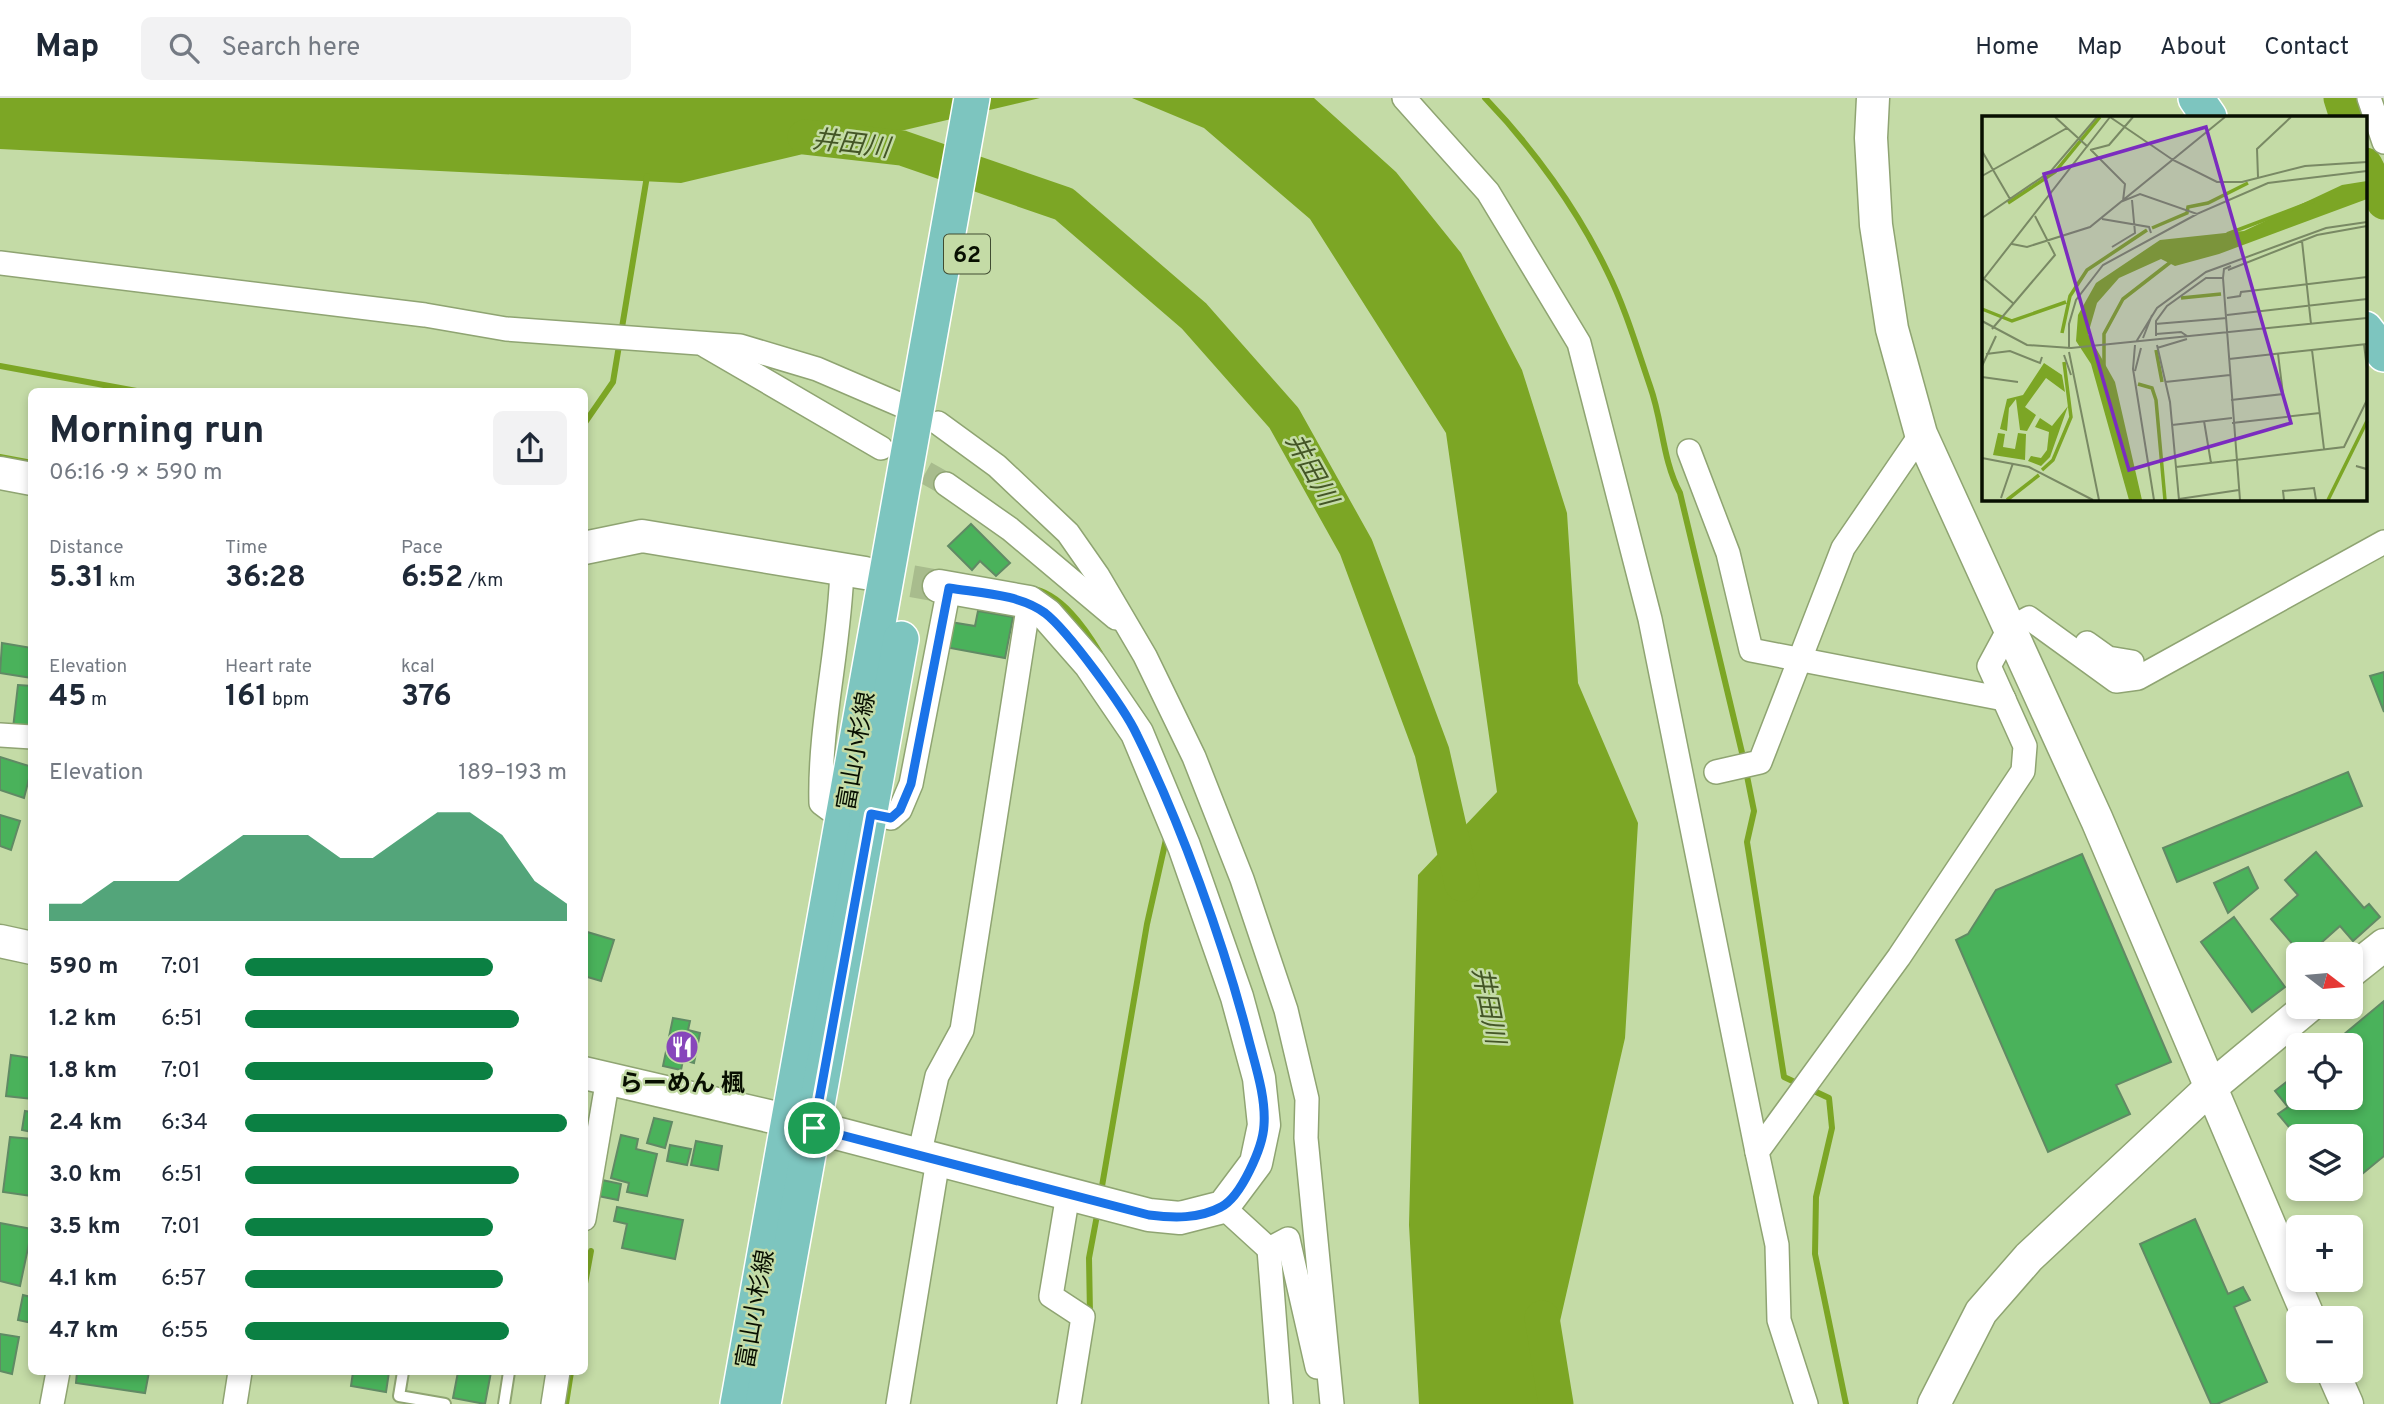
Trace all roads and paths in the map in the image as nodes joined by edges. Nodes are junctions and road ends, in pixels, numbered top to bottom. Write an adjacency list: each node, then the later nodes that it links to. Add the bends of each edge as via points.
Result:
1 (972, 98): 13 (main road, 富山小杉線 / 62)
2 (995, 98): 13 (main road, 富山小杉線 / 62)
3 (1404, 98): 42 (street, via 1488,192 1579,343 1650,619)
4 (1873, 98): 14 (street, via 1876,225 1892,329)
5 (2196, 98): 7 (main road)
6 (2369, 98): 8 (street)
7 (2207, 116)
8 (2384, 142)
9 (0, 263): 11 (street, via 506,329)
10 (2366, 330): 12 (main road)
11 (700, 343): 13 (street, via 740,346 817,369); 15 (street)
12 (2384, 354)
13 (928, 412): 26 (street, via 997,466 1068,533); 33 (main road, 富山小杉線 / 62)
14 (1921, 434): 25 (street); 27 (street, via 1843,548)
15 (881, 448)
16 (1689, 451): 27 (street, via 1728,553 1751,650)
17 (0, 473): 18 (street)
18 (28, 478)
19 (946, 484): 26 (street, via 1010,529)
20 (2384, 542): 25 (street, via 2138,678 2116,681)
21 (588, 547): 22 (street, via 642,536)
22 (853, 570): 33 (street, via 841,612 820,763 821,803)
23 (944, 587): 24 (street); 33 (street, via 911,784 900,810 891,818)
24 (1029, 602): 43 (street, via 962,1030 937,1076); 46 (street, via 1048,615 1090,664 1137,733 1184,846 1237,997 1259,1078 1264,1125 1256,1163)
25 (2019, 623): 28 (street, via 2050,618 2108,657); 29 (street, via 1989,666); 40 (street)
26 (1130, 630): 55 (street, via 1194,757 1286,1010 1307,1099 1306,1138)
27 (1799, 659): 29 (street); 32 (street, via 1760,762)
28 (2132, 662)
29 (2004, 699): 42 (street, via 2025,746 2024,771 1876,990)
30 (0, 735): 31 (street)
31 (28, 737)
32 (1716, 772)
33 (858, 812): 41 (main road, 富山小杉線 / 62)
34 (0, 941): 36 (street)
35 (2384, 945): 37 (street)
36 (28, 947)
37 (2363, 962)
38 (2293, 1019): 40 (street)
39 (596, 1076): 41 (street); 44 (street)
40 (2209, 1089): 48 (street); 67 (street, via 2029,1257 1981,1312)
41 (802, 1124): 43 (street); 61 (main road, 富山小杉線 / 62); 62 (main road, 富山小杉線 / 62)
42 (1757, 1152): 66 (street, via 1777,1245 1779,1320)
43 (928, 1158): 45 (street); 63 (street)
44 (588, 1171)
45 (1068, 1194): 46 (street, via 1149,1215 1180,1218); 64 (street, via 1051,1296 1083,1317)
46 (1223, 1207): 47 (street)
47 (1269, 1249): 55 (street, via 1288,1239 1316,1365); 65 (street)
48 (2304, 1306)
49 (57, 1375): 56 (street)
50 (240, 1375): 57 (street)
51 (402, 1375): 58 (lane, via 398,1396)
52 (509, 1375): 59 (lane)
53 (558, 1375): 60 (street)
54 (2338, 1383): 68 (street)
55 (1331, 1399)
56 (52, 1404)
57 (235, 1404)
58 (445, 1404)
59 (504, 1404)
60 (553, 1404)
61 (738, 1404)
62 (764, 1404)
63 (898, 1404)
64 (1069, 1404)
65 (1280, 1404)
66 (1806, 1404)
67 (1934, 1404)
68 (2347, 1404)

